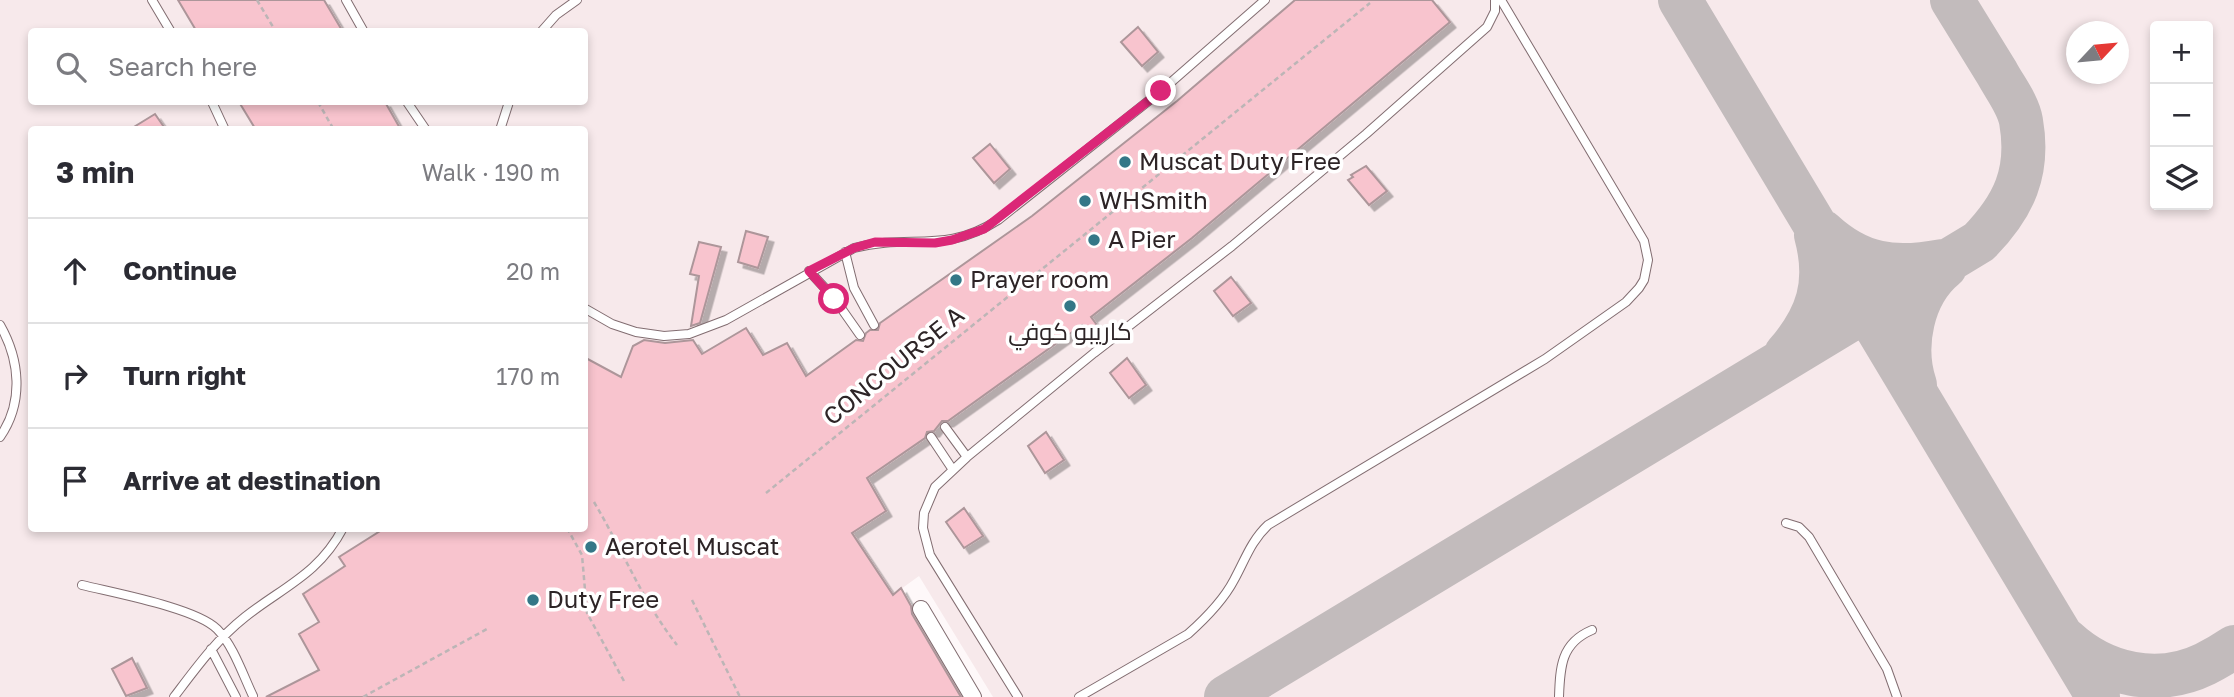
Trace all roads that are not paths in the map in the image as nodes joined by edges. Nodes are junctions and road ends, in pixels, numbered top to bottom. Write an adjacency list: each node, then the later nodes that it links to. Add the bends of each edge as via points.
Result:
1 (152, 0): 7 (lane)
2 (346, 0): 8 (lane)
3 (576, 0): 9 (lane)
4 (1265, 0): 16 (lane, via 1161,91 984,229 952,240 875,242)
5 (1495, 0): 25 (lane, via 1492,19 1481,33 1366,134)
6 (1501, 0): 39 (lane, via 1644,241 1647,270 1639,288 1545,359 1268,525 1201,623)
7 (168, 28)
8 (363, 28)
9 (545, 28)
10 (213, 105): 13 (lane)
11 (409, 105): 14 (lane)
12 (508, 105): 15 (lane)
13 (223, 126)
14 (423, 126)
15 (501, 126)
16 (845, 252): 17 (lane); 20 (lane, via 854,288)
17 (809, 271): 18 (lane, via 726,320 677,336 636,332); 21 (lane)
18 (588, 309)
19 (0, 325): 23 (lane, via 12,350 17,385)
20 (874, 325)
21 (860, 335)
22 (945, 427): 25 (lane)
23 (0, 436)
24 (931, 437): 26 (lane)
25 (967, 457): 26 (lane)
26 (953, 470): 38 (lane, via 928,500 925,541)
27 (1786, 523): 41 (lane, via 1809,537 1887,669)
28 (341, 532): 32 (lane, via 314,568)
29 (82, 585): 32 (lane, via 187,612 207,621)
30 (921, 609): 37 (street)
31 (1592, 630): 40 (lane, via 1574,640 1564,655)
32 (223, 636): 33 (lane); 34 (lane)
33 (211, 649): 35 (lane); 36 (lane)
34 (253, 696)
35 (174, 697)
36 (236, 697)
37 (973, 697)
38 (1018, 697)
39 (1079, 697)
40 (1559, 697)
41 (1897, 697)

